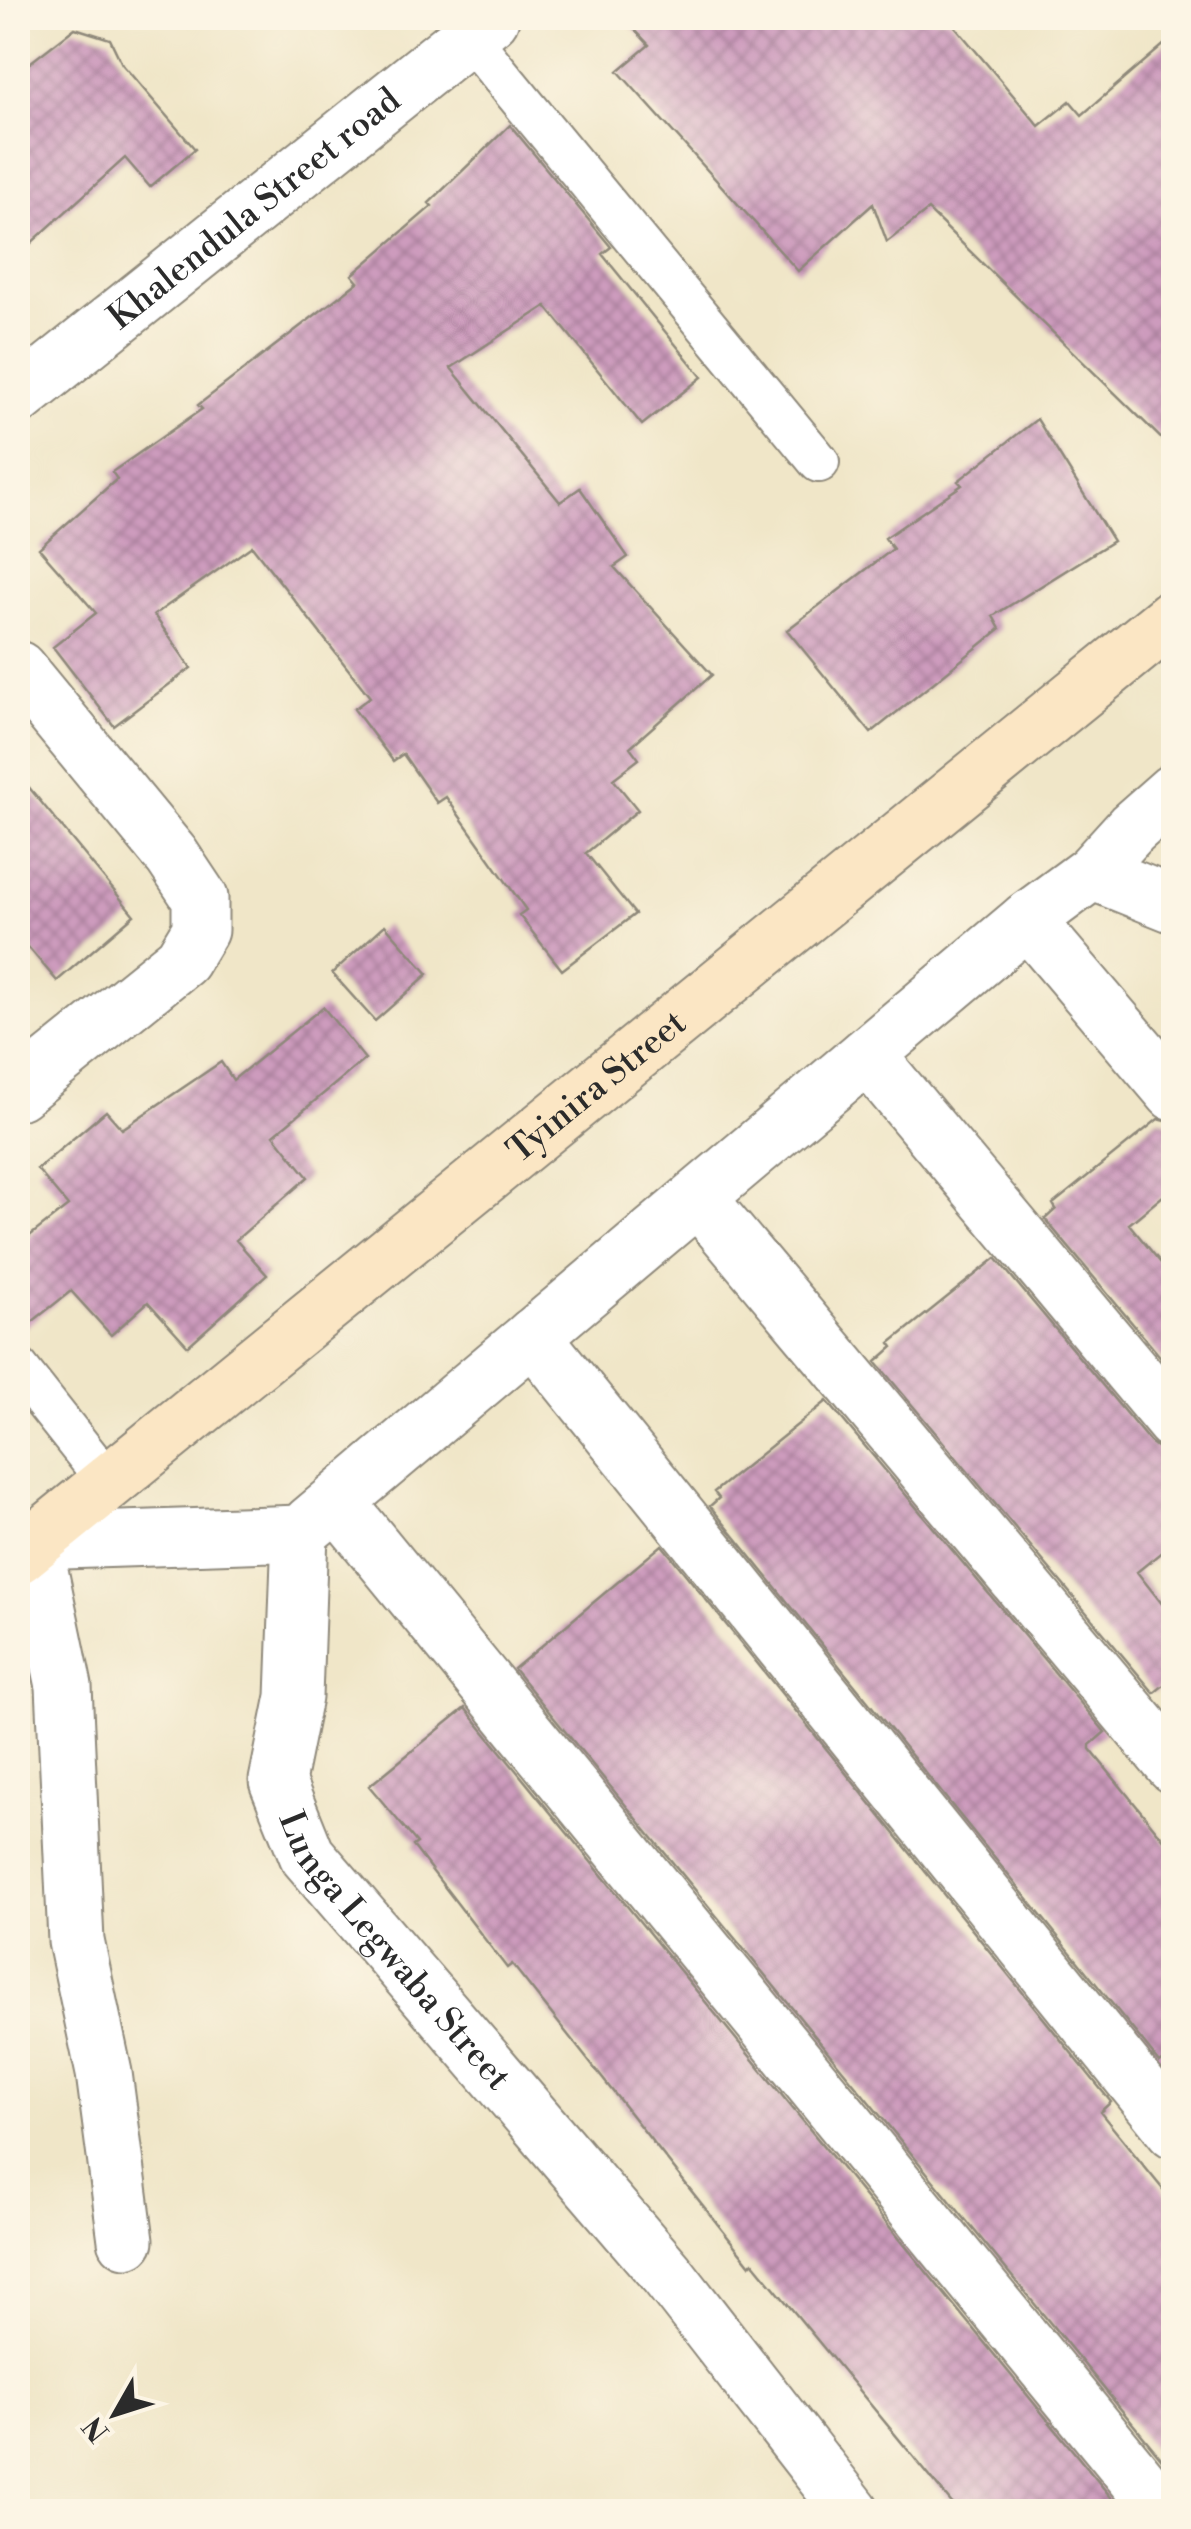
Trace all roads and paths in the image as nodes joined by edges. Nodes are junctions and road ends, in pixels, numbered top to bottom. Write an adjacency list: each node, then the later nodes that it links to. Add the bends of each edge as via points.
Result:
1 (479, 27): 2 (street, Khalendula Street road); 3 (lane)
2 (18, 397)
3 (819, 462)
4 (1174, 616): 17 (street, Tyinira Street)
5 (18, 669): 11 (street, via 172,856 200,898 200,930 182,960)
6 (1174, 791): 7 (street)
7 (1092, 872): 8 (street); 9 (street)
8 (1174, 905)
9 (1026, 920): 10 (street); 12 (street)
10 (866, 1055): 13 (street); 16 (street)
11 (18, 1092)
12 (1174, 1093)
13 (698, 1198): 14 (street); 20 (street)
14 (534, 1336): 18 (street); 21 (street)
15 (18, 1368): 17 (lane)
16 (1174, 1422)
17 (108, 1482): 19 (street, Tyinira Street)
18 (318, 1517): 19 (street); 23 (street, Lunga Legwaba Street, via 277,1781 307,1855 667,2274); 24 (street)
19 (26, 1549): 22 (street, via 64,1686 76,1941 104,2072)
20 (1174, 1766)
21 (1174, 2130)
22 (126, 2240)
23 (852, 2512)
24 (1164, 2512)

